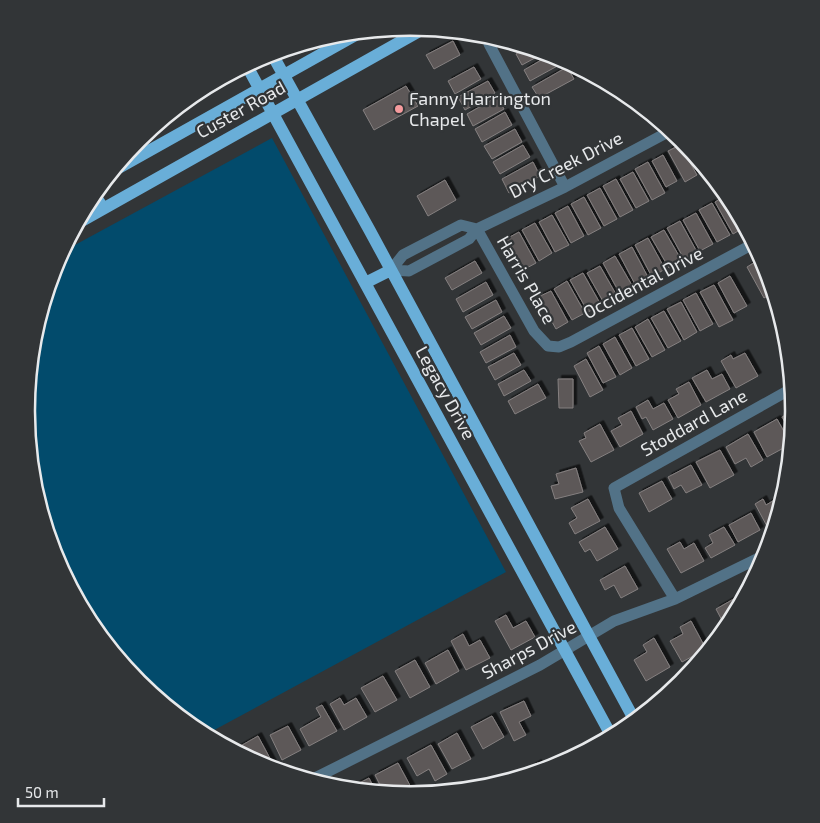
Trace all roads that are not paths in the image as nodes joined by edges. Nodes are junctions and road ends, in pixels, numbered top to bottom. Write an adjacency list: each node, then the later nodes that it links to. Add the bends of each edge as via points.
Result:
1 (410, 36): 8 (main road, Custer Road)
2 (341, 43): 6 (main road, Custer Road)
3 (490, 45): 12 (street)
4 (276, 61): 6 (main road, Legacy Drive)
5 (250, 72): 7 (main road, Legacy Drive)
6 (284, 76): 7 (main road, Custer Road); 8 (main road, Legacy Drive)
7 (260, 90): 9 (main road, Legacy Drive); 11 (main road, Custer Road)
8 (296, 100): 9 (main road, Custer Road); 18 (main road, Legacy Drive)
9 (273, 112): 14 (main road, Custer Road); 19 (main road, Legacy Drive)
10 (663, 135): 12 (street, Dry Creek Drive)
11 (130, 161)
12 (565, 187): 16 (street, Dry Creek Drive)
13 (99, 202): 14 (main road)
14 (103, 208): 15 (main road, Custer Road)
15 (90, 216)
16 (477, 229): 18 (street, Dry Creek Drive, via 469,239 409,271); 18 (street, Dry Creek Drive, via 460,225 403,255); 20 (street, Harris Place, via 534,331)
17 (747, 247): 20 (street, Occidental Drive, via 570,342 559,347)
18 (391, 270): 19 (main road); 24 (main road, Legacy Drive)
19 (365, 283): 25 (main road, Legacy Drive)
20 (548, 346)
21 (784, 392): 23 (street, Stoddard Lane, via 614,488 619,508)
22 (753, 561): 23 (street, Sharps Drive)
23 (675, 599): 24 (street, Sharps Drive, via 614,621)
24 (590, 637): 25 (street, Sharps Drive); 26 (main road, Legacy Drive)
25 (565, 651): 27 (main road, Legacy Drive); 28 (street, Sharps Drive)
26 (631, 714)
27 (608, 730)
28 (320, 775)

